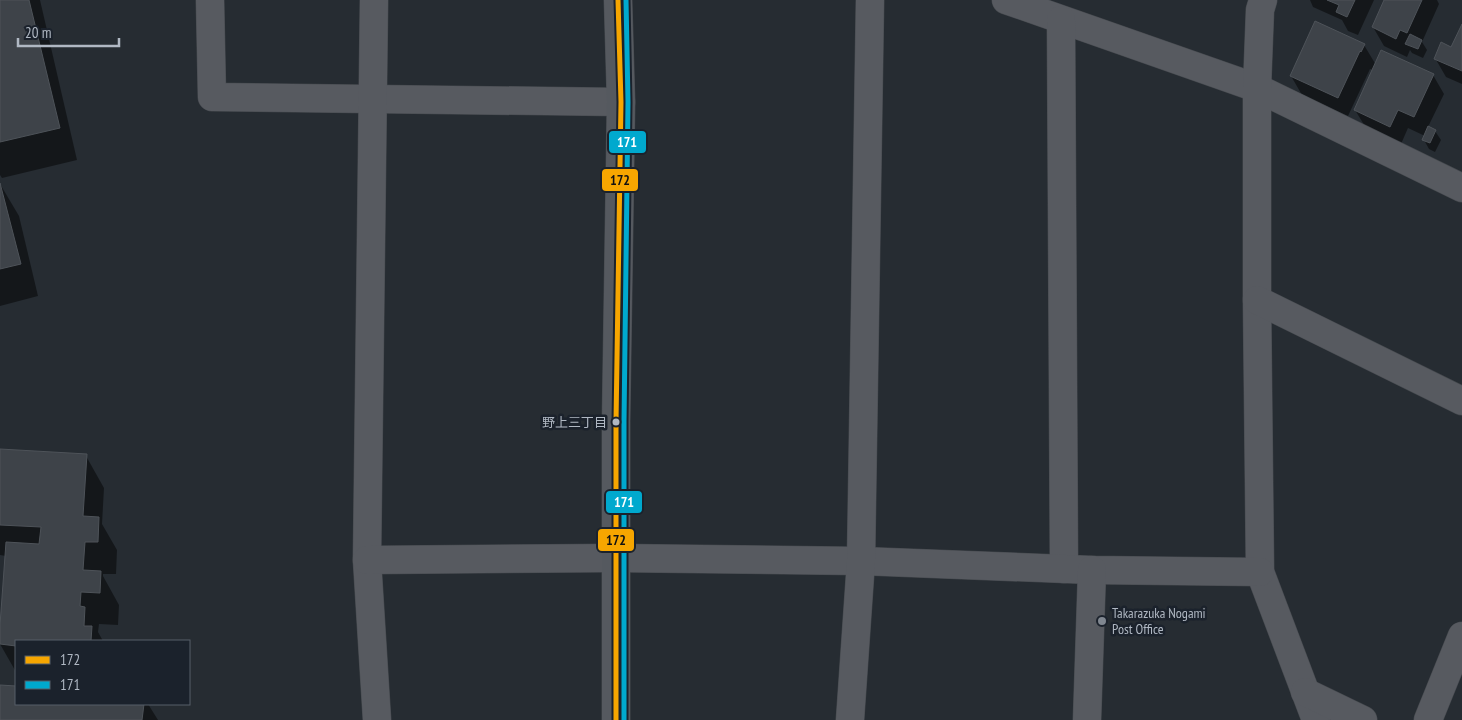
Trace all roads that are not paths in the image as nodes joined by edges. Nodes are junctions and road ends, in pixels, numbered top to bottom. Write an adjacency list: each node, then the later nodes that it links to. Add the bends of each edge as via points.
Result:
1 (210, 0): 9 (street, via 212,97)
2 (374, 0): 9 (street)
3 (618, 0): 10 (street)
4 (870, 0): 16 (street)
5 (1006, 0): 7 (street)
6 (1263, 0): 8 (street)
7 (1061, 20): 8 (street); 17 (street)
8 (1257, 88): 11 (street); 12 (street)
9 (372, 98): 10 (street); 15 (street)
10 (621, 102): 14 (street)
11 (1462, 188)
12 (1257, 300): 13 (street); 19 (street)
13 (1462, 401)
14 (615, 558): 15 (street); 16 (street); 23 (street)
15 (367, 560): 22 (street)
16 (861, 561): 17 (street); 24 (street)
17 (1064, 569): 18 (street)
18 (1092, 570): 19 (street); 25 (street)
19 (1260, 572): 21 (street)
20 (1462, 636): 28 (street)
21 (1305, 692): 26 (street); 27 (street)
22 (377, 720)
23 (616, 720)
24 (850, 720)
25 (1087, 720)
26 (1316, 720)
27 (1362, 720)
28 (1428, 720)

